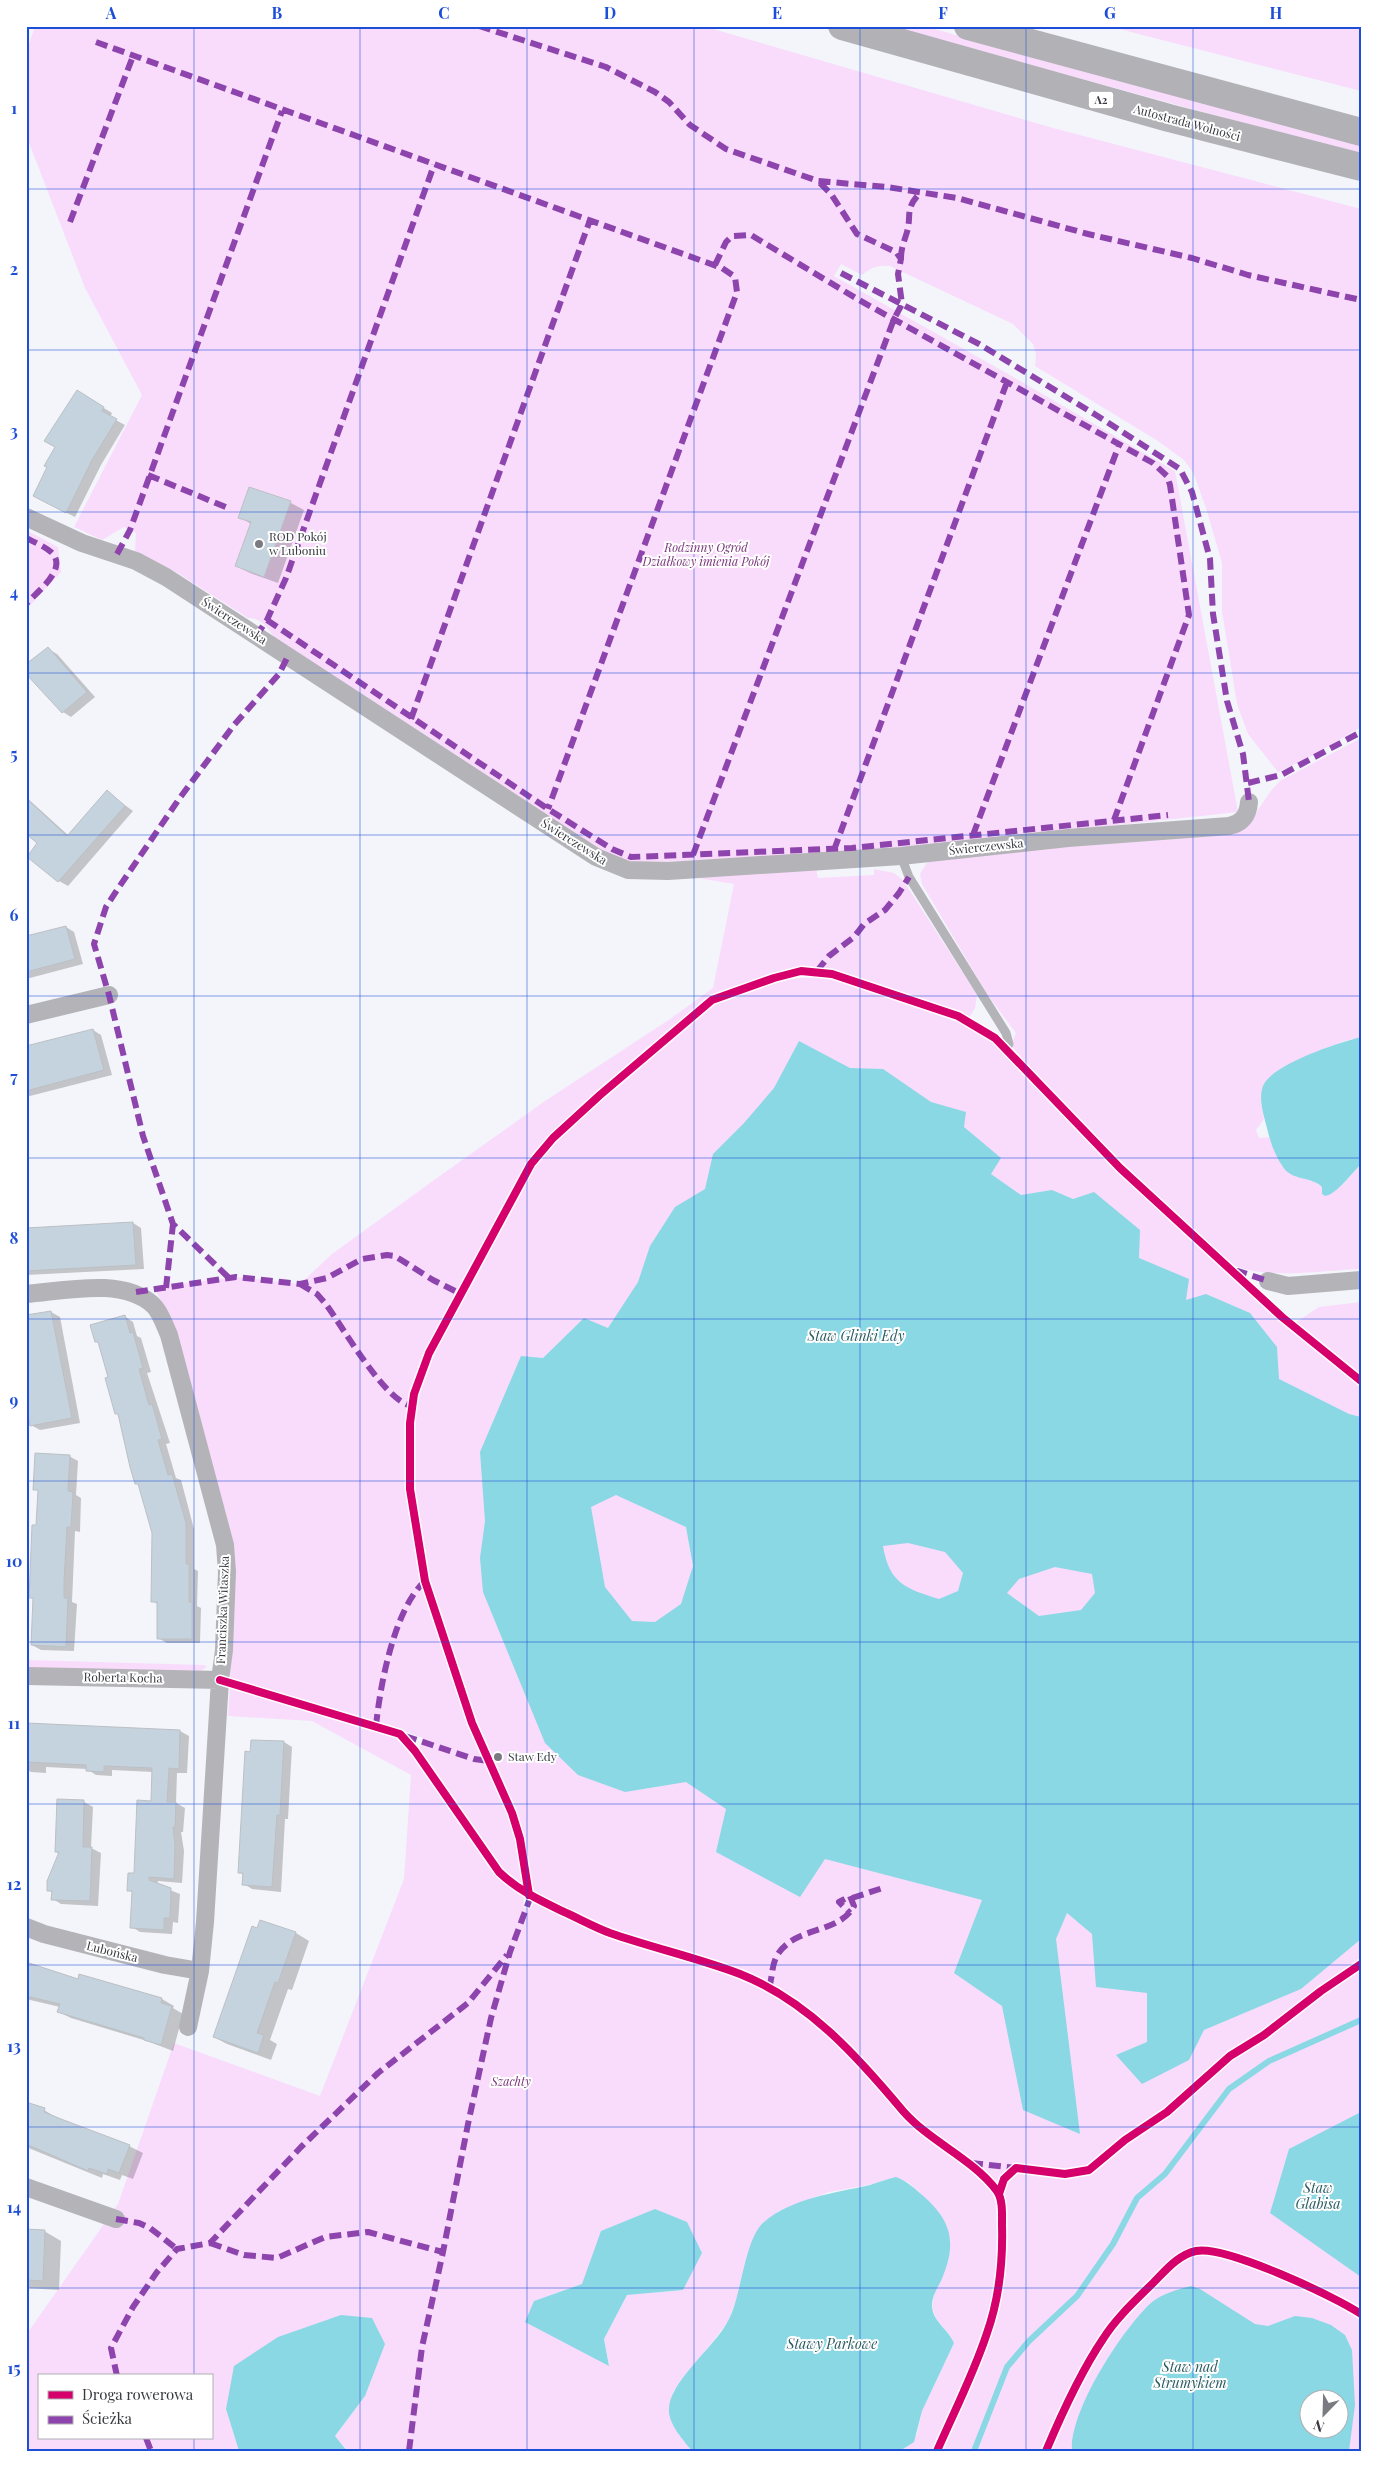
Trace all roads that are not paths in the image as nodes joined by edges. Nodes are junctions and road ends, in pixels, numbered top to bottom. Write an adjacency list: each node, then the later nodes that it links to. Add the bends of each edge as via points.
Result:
1 (842, 26): 4 (highway, Autostrada Wolności / A2, via 1168,118)
2 (968, 26): 3 (highway)
3 (1361, 132)
4 (1361, 167)
5 (26, 517): 7 (street, Świerczewska, via 82,543 136,561 166,577 596,857 618,867 668,871)
6 (1250, 802): 7 (street, Świerczewska, via 1245,818 1229,826 1068,838)
7 (901, 856): 10 (lane, via 909,877 1006,1033)
8 (109, 995): 9 (street)
9 (26, 1015)
10 (1006, 1049)
11 (1361, 1280): 12 (street, via 1288,1286)
12 (1268, 1281)
13 (26, 1294): 15 (street, Franciszka Witaszka, via 108,1288 136,1292 154,1306 166,1328 225,1545 225,1640)
14 (26, 1676): 15 (street, Roberta Kocha)
15 (220, 1680): 17 (street, Franciszka Witaszka)
16 (26, 1927): 17 (street, Lubońska, via 100,1949)
17 (200, 1971): 18 (street, Franciszka Witaszka)
18 (188, 2027)
19 (26, 2187): 20 (street)
20 (116, 2219)

